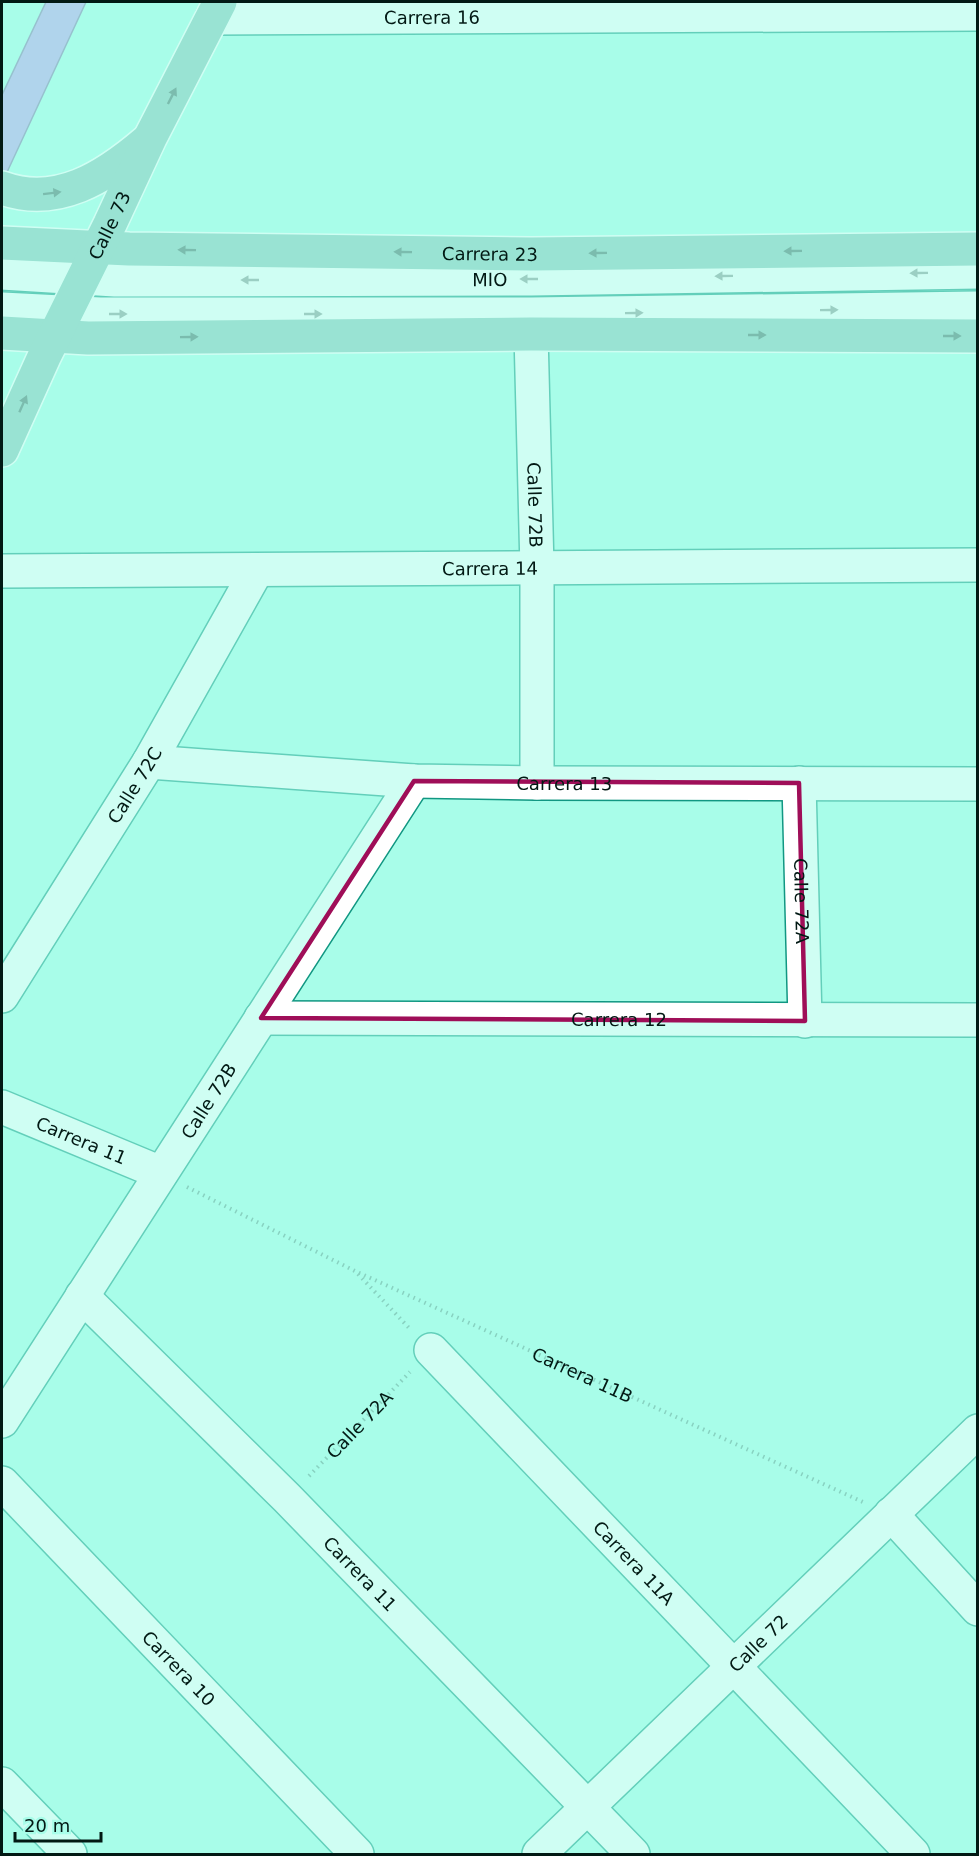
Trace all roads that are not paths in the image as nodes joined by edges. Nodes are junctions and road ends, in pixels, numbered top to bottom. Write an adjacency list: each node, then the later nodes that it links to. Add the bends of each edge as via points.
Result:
1 (216, 10): 2 (street, Carrera 16); 3 (main road, Calle 73, one-way to 1)
2 (978, 14)
3 (150, 138): 4 (main road, one-way to 3, via 51,194 75,189 122,162); 6 (main road, Calle 73)
4 (2, 188)
5 (2, 243): 6 (main road, Carrera 23)
6 (83, 246): 7 (main road, Carrera 23, one-way to 6, via 531,254); 10 (main road, Calle 73)
7 (978, 249)
8 (978, 272): 10 (street, MIO, one-way to 10, via 531,279)
9 (2, 273): 10 (street, MIO)
10 (69, 277): 13 (main road, Calle 73)
11 (978, 308): 13 (street, MIO, one-way to 11, via 100,314)
12 (2, 309): 13 (street, MIO)
13 (38, 325): 14 (main road, one-way to 14, via 88,338); 16 (main road, Calle 73, one-way to 13)
14 (531, 334): 15 (main road, one-way to 15); 18 (street, Calle 72B)
15 (978, 336)
16 (2, 450)
17 (978, 565): 18 (street, Carrera 14)
18 (537, 568): 19 (street, Carrera 14); 23 (street, Calle 72B)
19 (257, 570): 20 (street, Carrera 14); 21 (street, Calle 72C)
20 (2, 571)
21 (149, 762): 22 (street, Carrera 13); 26 (street, Calle 72C)
22 (414, 781): 23 (street, Carrera 13); 27 (street, Calle 72B)
23 (537, 783): 24 (street, Carrera 13)
24 (799, 783): 25 (street, Carrera 13); 29 (street, Calle 72A)
25 (978, 784)
26 (2, 996)
27 (261, 1018): 29 (street, Carrera 12); 31 (street, Calle 72B)
28 (978, 1020): 29 (street, Carrera 12)
29 (805, 1021)
30 (2, 1107): 31 (street, Carrera 11)
31 (161, 1173): 32 (street, Calle 72B)
32 (82, 1296): 34 (street, Calle 72B); 41 (street, Carrera 11, via 287,1498)
33 (431, 1350): 39 (street, Carrera 11A)
34 (6, 1406)
35 (978, 1431): 37 (street, Calle 72)
36 (2, 1483): 43 (street, Carrera 10)
37 (891, 1514): 38 (street); 39 (street, Calle 72)
38 (978, 1609)
39 (733, 1666): 41 (street, Calle 72); 46 (street, Carrera 11A)
40 (2, 1784): 42 (street)
41 (588, 1807): 44 (street, Calle 72); 45 (street, Carrera 11)
42 (70, 1854)
43 (357, 1854)
44 (539, 1854)
45 (633, 1854)
46 (913, 1854)

